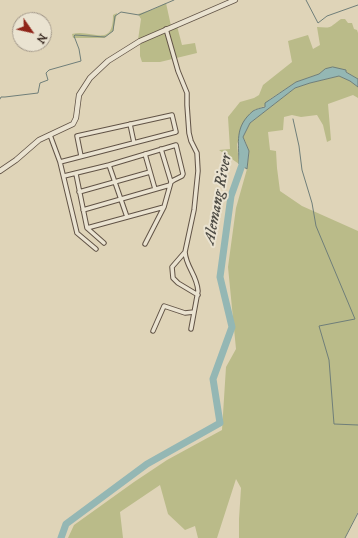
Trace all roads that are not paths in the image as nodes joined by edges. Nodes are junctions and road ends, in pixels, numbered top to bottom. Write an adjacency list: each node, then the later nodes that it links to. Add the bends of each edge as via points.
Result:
1 (235, 0): 2 (street)
2 (166, 30): 4 (street, via 140,41 104,64 90,78 79,95 75,122); 27 (street, via 187,93 189,133 197,153 194,210)
3 (130, 124): 5 (street); 5 (street, via 172,114 176,132); 8 (street, via 77,136)
4 (50, 135): 9 (street); 11 (street, via 39,140)
5 (134, 143): 8 (street)
6 (161, 149): 7 (street); 16 (street); 16 (street, via 176,145 183,174)
7 (145, 154): 10 (street); 12 (street)
8 (81, 156): 9 (street)
9 (60, 162): 14 (street)
10 (109, 165): 13 (street); 15 (street)
11 (0, 171)
12 (150, 172): 15 (street); 17 (street)
13 (76, 174): 14 (street); 18 (street)
14 (64, 176): 26 (street, via 77,233)
15 (116, 182): 18 (street); 19 (street)
16 (171, 184): 17 (street); 20 (street)
17 (155, 189): 19 (street)
18 (79, 192): 21 (street)
19 (121, 200): 21 (street); 22 (street)
20 (164, 207): 22 (street); 25 (street)
21 (83, 210): 23 (street)
22 (127, 217): 23 (street)
23 (87, 228): 24 (street)
24 (104, 243)
25 (145, 244)
26 (96, 249)
27 (185, 252): 28 (street, via 197,281); 28 (street, via 172,267 173,278)
28 (198, 295): 29 (street)
29 (194, 312): 30 (street); 31 (street, via 185,313 164,306)
30 (191, 329)
31 (152, 332)

